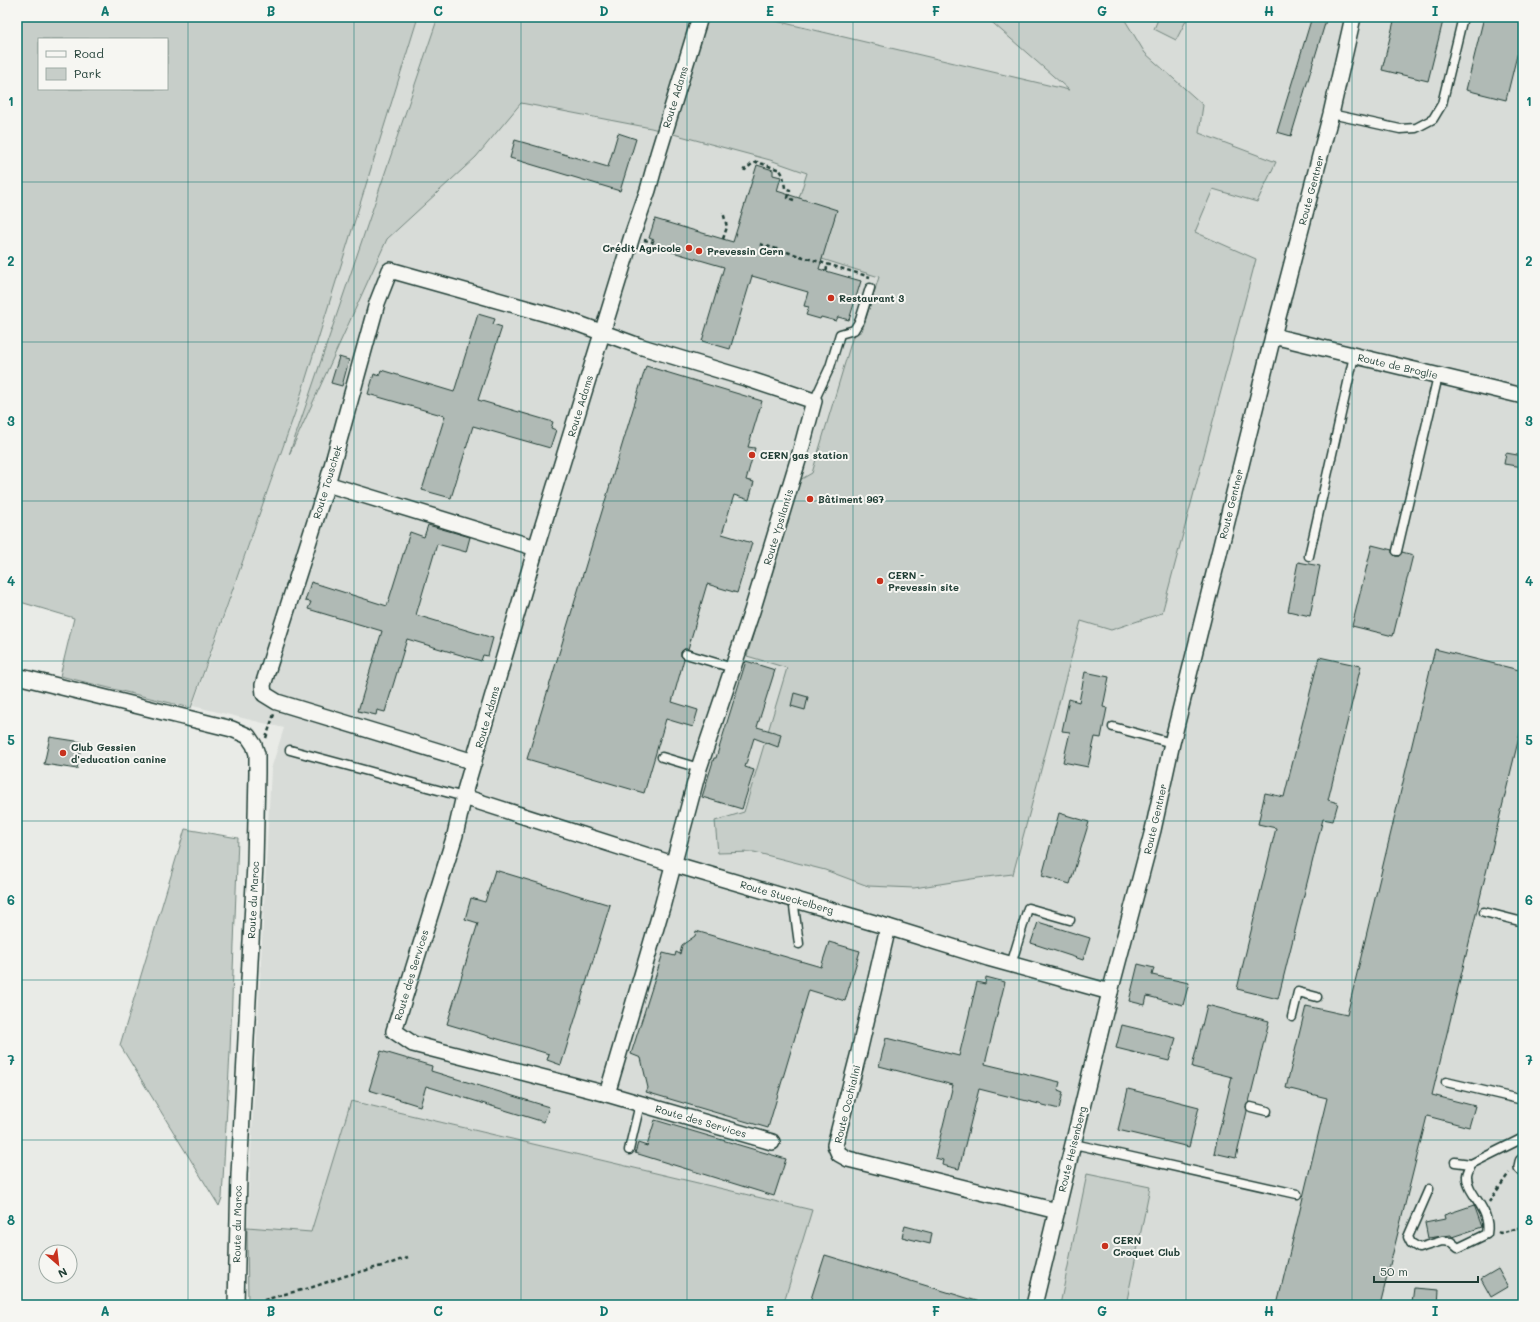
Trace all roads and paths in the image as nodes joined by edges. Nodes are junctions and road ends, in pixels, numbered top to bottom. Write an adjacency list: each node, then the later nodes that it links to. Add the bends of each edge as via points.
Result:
1 (700, 17): 13 (street, Route Adams)
2 (1353, 17): 4 (street, Route Gentner)
3 (1463, 17): 4 (lane, via 1442,104 1433,119 1416,128 1400,129)
4 (1331, 114): 14 (street, Route Gentner)
5 (743, 169): 6 (path, via 757,162 780,170 785,188 790,190 788,198)
6 (794, 200)
7 (723, 212): 8 (path, via 727,227)
8 (723, 239)
9 (760, 244): 10 (path)
10 (828, 264): 11 (path); 12 (path, via 875,278)
11 (826, 271)
12 (870, 288): 18 (lane, via 860,320 854,330 840,334 830,367)
13 (603, 332): 18 (street, via 639,346); 19 (street, Route Touschek, via 390,270 375,310); 20 (street, Route Adams)
14 (1273, 336): 15 (street, Route de Broglie); 28 (street, Route Gentner)
15 (1354, 356): 16 (street, Route de Broglie); 22 (lane)
16 (1438, 376): 17 (street, Route de Broglie); 21 (lane)
17 (1523, 396)
18 (814, 401): 24 (street, Route Ypsilantis, via 800,457)
19 (327, 484): 20 (street); 26 (street, Route Touschek, via 263,685 264,694)
20 (536, 548): 32 (street, Route Adams)
21 (1397, 551)
22 (1309, 556)
23 (686, 654): 24 (lane)
24 (733, 668): 33 (street, Route Ypsilantis)
25 (17, 676): 29 (street, via 232,729 248,736)
26 (277, 702): 29 (path, via 266,738); 32 (street, Route Touschek)
27 (1113, 727): 28 (lane)
28 (1172, 743): 43 (street, Route Gentner, via 1153,830)
29 (254, 745): 66 (street, Route du Maroc, via 257,773 255,857 239,1174)
30 (290, 750): 34 (lane)
31 (662, 757): 33 (lane)
32 (474, 762): 34 (street, Route Adams)
33 (699, 768): 35 (street, Route Ypsilantis)
34 (464, 797): 35 (street, Route Stueckelberg); 47 (street, Route des Services, via 455,835 394,1031 413,1044)
35 (673, 864): 36 (street, Route Stueckelberg); 47 (street)
36 (793, 899): 40 (street, Route Stueckelberg); 41 (lane)
37 (1484, 912): 39 (lane)
38 (1070, 920): 42 (lane, via 1028,908)
39 (1523, 922)
40 (888, 927): 42 (street, Route Stueckelberg); 62 (street, Route Occhialini, via 835,1145 839,1154 848,1160)
41 (799, 944)
42 (1011, 965): 43 (street, Route Stueckelberg)
43 (1110, 992): 54 (street, Route Heisenberg)
44 (1317, 997): 45 (lane, via 1298,992)
45 (1292, 1017)
46 (1446, 1082): 48 (lane)
47 (607, 1094): 49 (street, Route des Services)
48 (1523, 1100)
49 (640, 1104): 53 (street, Route des Services); 55 (lane)
50 (1251, 1107): 51 (lane)
51 (1267, 1111)
52 (1523, 1138): 57 (lane)
53 (772, 1142)
54 (1074, 1144): 60 (lane); 62 (street, Route Heisenberg)
55 (630, 1150)
56 (1455, 1162): 57 (lane)
57 (1471, 1164): 61 (lane, via 1467,1176)
58 (1522, 1165): 61 (path, via 1511,1171)
59 (1428, 1189): 63 (lane, via 1408,1238 1410,1243 1419,1248 1442,1241 1451,1242 1458,1248 1487,1234)
60 (1297, 1194)
61 (1483, 1210): 63 (lane)
62 (1057, 1211): 67 (street, Route Heisenberg)
63 (1488, 1227): 64 (path, via 1500,1233)
64 (1523, 1227)
65 (408, 1257): 66 (path, via 310,1288 261,1301)
66 (236, 1304)
67 (1034, 1305)

